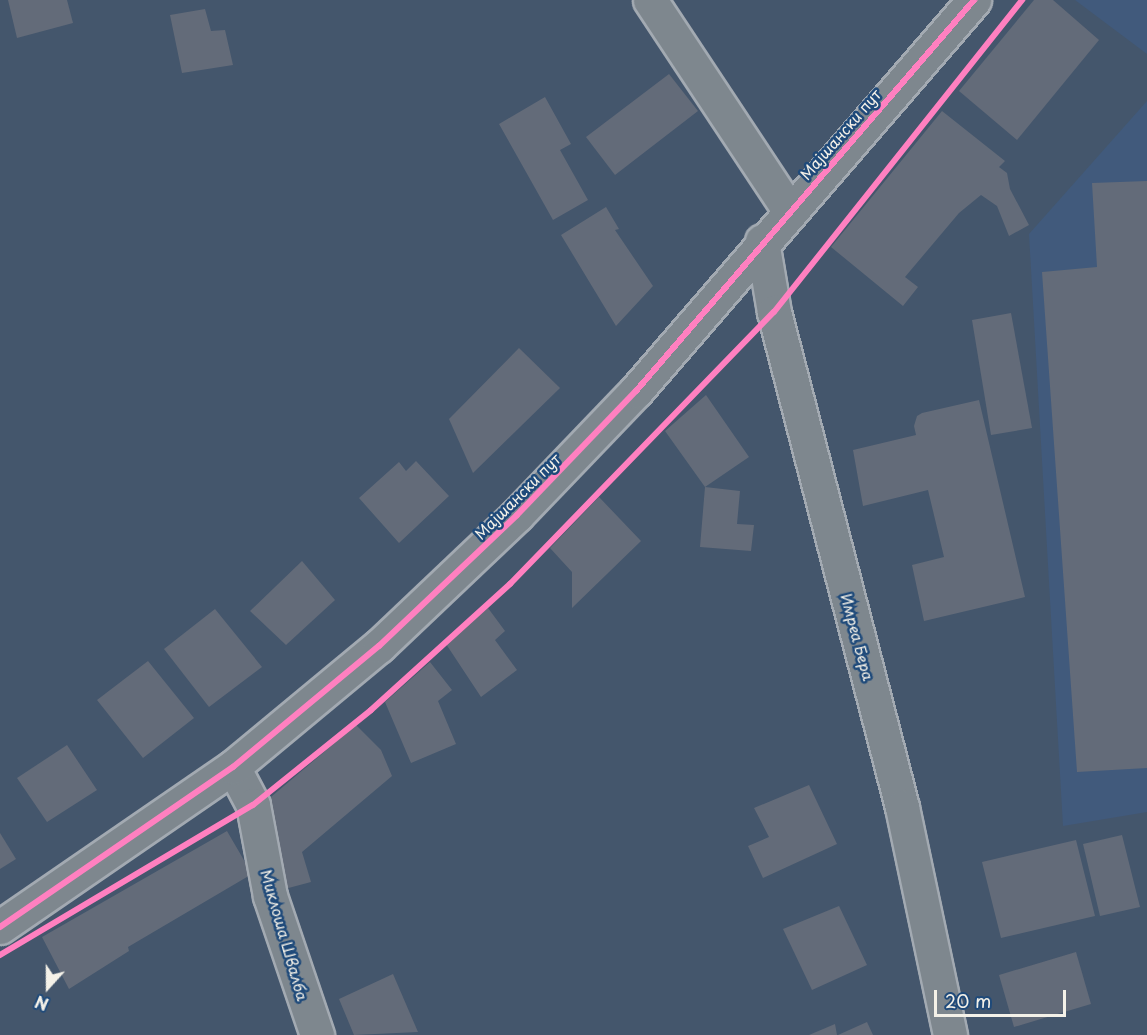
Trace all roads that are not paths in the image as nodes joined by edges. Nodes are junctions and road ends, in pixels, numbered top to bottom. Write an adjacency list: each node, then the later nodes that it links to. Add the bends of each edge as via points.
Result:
1 (650, 0): 3 (street)
2 (974, 0): 3 (street, Мајшански пут)
3 (789, 210): 4 (street, Мајшански пут)
4 (762, 241): 5 (street, Мајшански пут, via 636,391 517,515 379,646); 8 (street, Имреа Бера, via 774,312 902,807)
5 (233, 767): 6 (street, Мајшански пут); 7 (street, Миклоша Швалба, via 253,804 270,896)
6 (0, 927)
7 (317, 1035)
8 (950, 1035)

